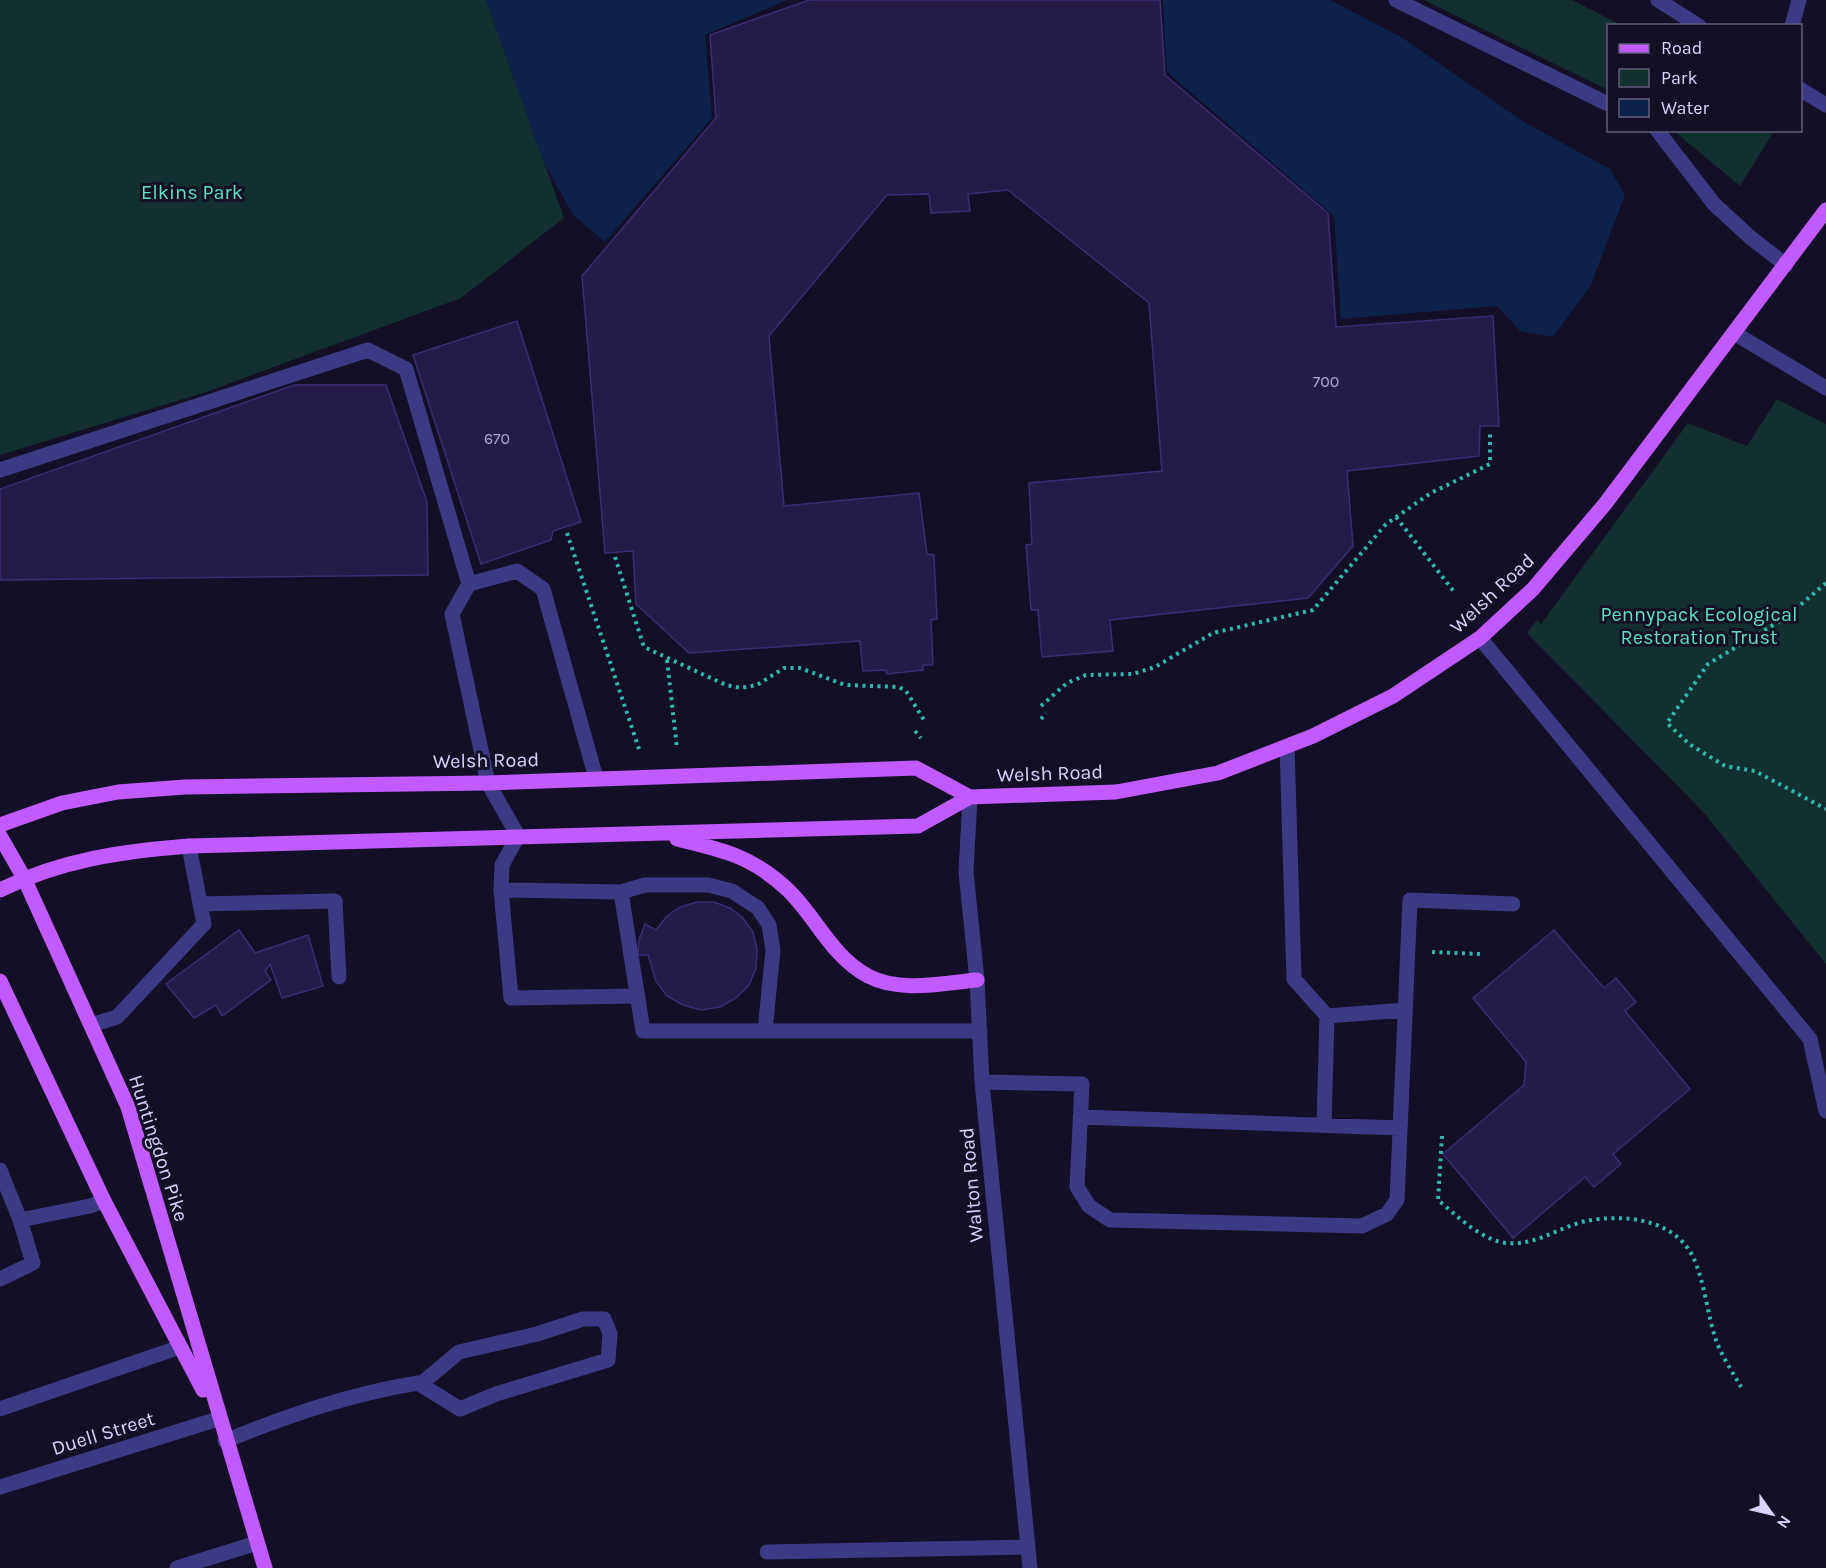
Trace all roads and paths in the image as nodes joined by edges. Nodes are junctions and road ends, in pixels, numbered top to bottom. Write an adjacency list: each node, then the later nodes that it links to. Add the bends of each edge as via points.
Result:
1 (1396, 0): 7 (street)
2 (1658, 0): 4 (street)
3 (1799, 0): 5 (street)
4 (1696, 24)
5 (1793, 24)
6 (1802, 90): 8 (street)
7 (1607, 104)
8 (1826, 105)
9 (1659, 132): 11 (street, via 1714,204)
10 (1826, 210): 11 (main road, Welsh Road)
11 (1786, 265): 12 (main road, Welsh Road)
12 (1734, 333): 13 (street); 22 (main road, Welsh Road, via 1605,504 1533,589)
13 (1826, 388)
14 (1490, 432): 16 (path, via 1490,464 1431,492)
15 (0, 471): 20 (street, via 368,350 406,369)
16 (1396, 517): 21 (path); 24 (path, via 1313,610 1213,633 1155,667 1133,674 1086,675 1066,683)
17 (567, 533): 32 (path)
18 (615, 557): 23 (path, via 644,647)
19 (1826, 583): 36 (path, via 1785,618 1708,664 1667,723 1689,744 1725,766 1755,771)
20 (469, 584): 33 (street, via 517,571 543,589); 34 (street, via 452,614)
21 (1455, 592)
22 (1480, 638): 30 (main road, Welsh Road, via 1393,696); 60 (street, via 1810,1039)
23 (667, 659): 27 (path, via 741,688 757,685 784,668 800,668 845,685 899,687 906,691); 31 (path)
24 (1041, 706)
25 (1046, 713): 26 (path)
26 (1041, 719)
27 (924, 720)
28 (915, 731): 29 (path)
29 (921, 738)
30 (1287, 746): 35 (main road, Welsh Road, via 1218,772 1116,792); 55 (street, via 1294,979)
31 (677, 748)
32 (639, 749)
33 (596, 778): 34 (main road, Welsh Road); 35 (main road, Welsh Road, via 916,768)
34 (488, 783): 37 (main road, Welsh Road, via 184,787 118,792 63,802); 40 (street)
35 (970, 797): 38 (main road, Welsh Road, via 918,826); 51 (street, Walton Road, via 966,873)
36 (1826, 809)
37 (0, 825)
38 (654, 834): 40 (main road, Welsh Road); 51 (main road, via 732,852 762,869 787,890 840,955 869,976 910,986)
39 (0, 836): 42 (main road, Huntingdon Pike)
40 (518, 836): 41 (main road, Welsh Road); 44 (street, via 502,865)
41 (189, 846): 42 (main road, Welsh Road, via 120,852); 46 (street)
42 (24, 878): 43 (main road, Welsh Road); 56 (main road, Huntingdon Pike)
43 (0, 890)
44 (501, 890): 45 (street); 53 (street, via 511,998)
45 (621, 892): 53 (street); 57 (street, via 645,885 708,885 732,891 758,908 769,926 773,950)
46 (200, 904): 50 (street, via 335,901); 56 (street, via 204,924 117,1017)
47 (1513, 904): 48 (street, via 1410,900)
48 (1408, 951): 49 (path); 54 (street)
49 (1479, 954)
50 (339, 977)
51 (977, 980): 58 (street, Walton Road)
52 (0, 981): 66 (main road, Huntingdon Pike)
53 (638, 996): 57 (street, via 643,1031)
54 (1405, 1010): 55 (street); 63 (street)
55 (1327, 1016): 62 (street)
56 (91, 1025): 73 (main road, Huntingdon Pike, via 128,1107)
57 (765, 1031): 58 (street)
58 (980, 1031): 59 (street, Walton Road)
59 (982, 1082): 61 (street, via 1082,1084); 77 (street, Walton Road)
60 (1826, 1111)
61 (1080, 1117): 62 (street); 63 (street, via 1077,1187 1089,1206 1110,1220 1362,1226 1387,1214 1397,1200)
62 (1324, 1124): 63 (street)
63 (1400, 1128)
64 (1442, 1136): 71 (path, via 1438,1200 1472,1229 1506,1243 1537,1240 1585,1221 1619,1218 1650,1221 1675,1235 1692,1255 1718,1344)
65 (0, 1170): 67 (street)
66 (104, 1201): 67 (street); 69 (main road, Huntingdon Pike)
67 (20, 1220): 68 (street, via 33,1263)
68 (0, 1279)
69 (180, 1347): 72 (street); 73 (main road, Huntingdon Pike)
70 (418, 1383): 70 (street, via 459,1352 583,1319 604,1319 610,1334 608,1360 460,1409); 74 (street, via 330,1401)
71 (1741, 1387)
72 (0, 1409)
73 (218, 1419): 74 (main road, Huntingdon Pike); 75 (street, Duell Street)
74 (225, 1441): 76 (main road, Huntingdon Pike)
75 (0, 1487)
76 (257, 1543): 79 (street); 80 (main road, Huntingdon Pike)
77 (1028, 1547): 78 (street); 81 (street, Walton Road)
78 (767, 1552)
79 (177, 1568)
80 (264, 1568)
81 (1030, 1568)

